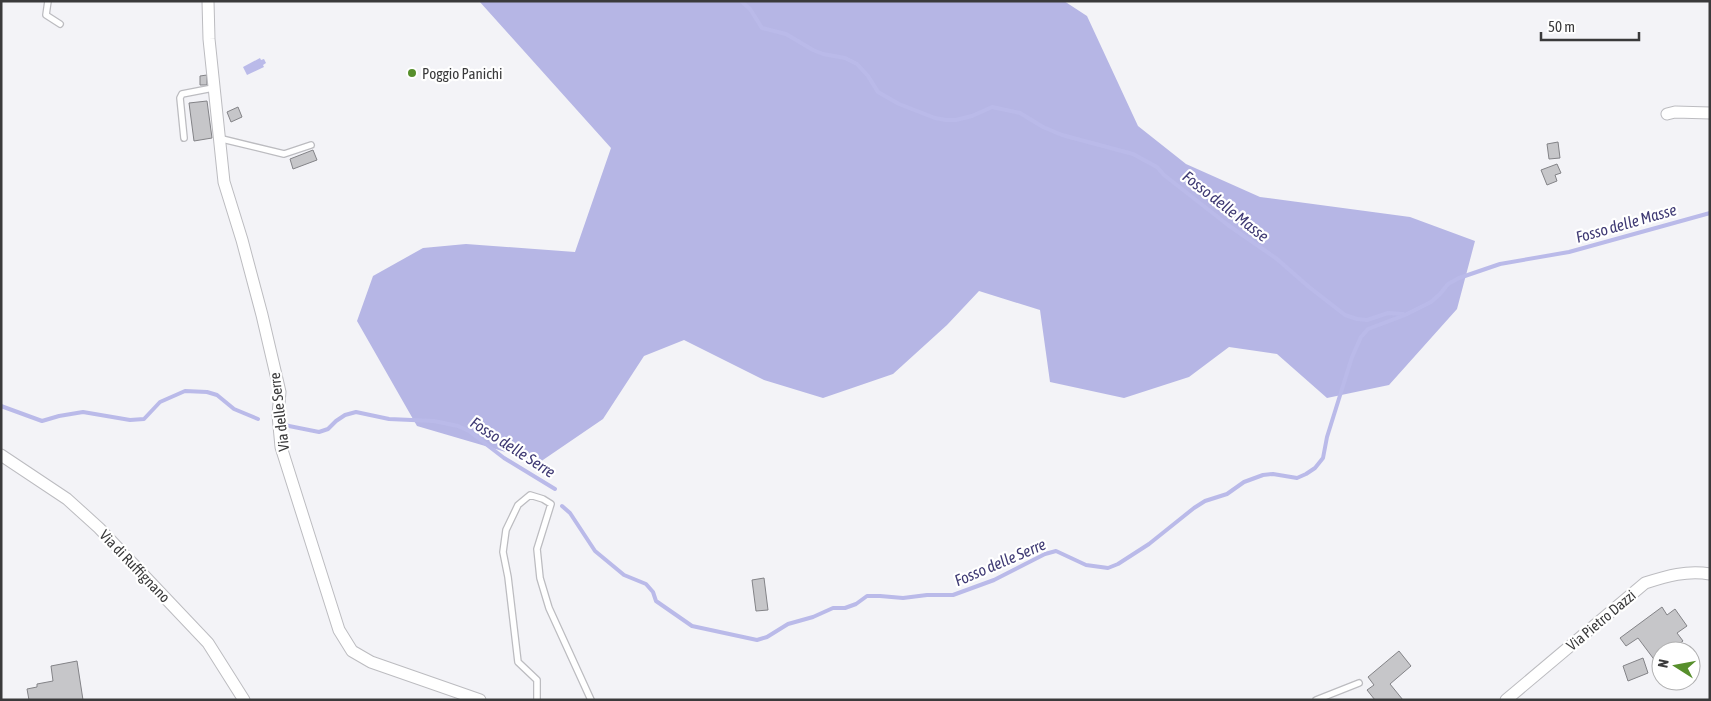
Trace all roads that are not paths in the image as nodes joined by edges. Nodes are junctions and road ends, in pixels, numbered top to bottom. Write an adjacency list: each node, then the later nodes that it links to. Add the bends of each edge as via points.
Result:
1 (48, 1): 3 (lane, via 46,16)
2 (208, 1): 4 (street, Via delle Serre)
3 (60, 24)
4 (214, 88): 7 (lane, via 182,94); 8 (street, Via delle Serre)
5 (1710, 113): 6 (street)
6 (1667, 114)
7 (184, 138)
8 (218, 138): 9 (lane, via 284,154); 14 (street, Via delle Serre, via 224,182 280,392 281,447 339,630 352,650 371,662)
9 (312, 145)
10 (1, 455): 13 (street, Via di Ruffignano, via 67,499 99,528 208,643)
11 (1710, 574): 18 (street, Via Pietro Dazzi, via 1695,571 1645,583)
12 (1359, 683): 17 (lane)
13 (240, 698)
14 (480, 700)
15 (537, 700): 16 (lane, via 537,680 518,662 503,552 506,530 518,505 530,495 551,504 538,549 540,578 549,608)
16 (591, 700)
17 (1316, 700)
18 (1506, 700)

